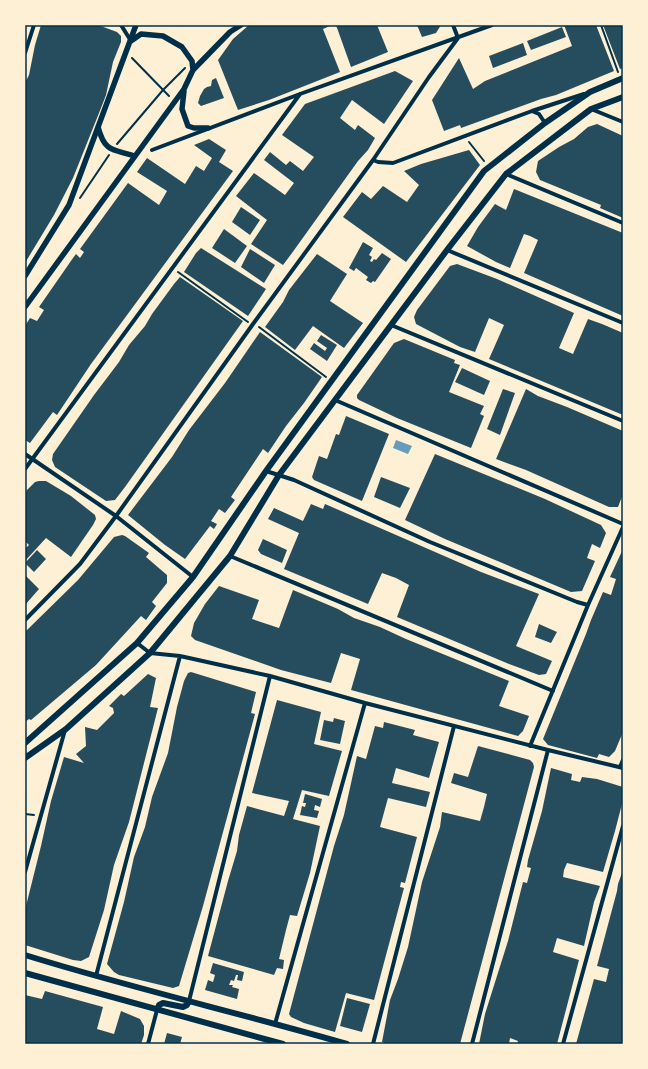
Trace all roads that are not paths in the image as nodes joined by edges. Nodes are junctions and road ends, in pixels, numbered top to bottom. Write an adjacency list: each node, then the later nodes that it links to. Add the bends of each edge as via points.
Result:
1 (34, 25): 9 (street)
2 (121, 25): 8 (street)
3 (136, 25): 8 (street)
4 (241, 25): 10 (street, via 230,32)
5 (453, 25): 7 (street)
6 (492, 25): 7 (street)
7 (458, 38): 14 (street); 24 (street)
8 (131, 41): 10 (street, via 140,34 163,36 182,47 192,61); 20 (street)
9 (25, 53)
10 (193, 70): 12 (street)
11 (621, 76): 13 (main road)
12 (184, 89): 21 (street, via 182,109 188,126); 23 (street)
13 (590, 92): 17 (street); 19 (main road)
14 (300, 94): 21 (street); 35 (street)
15 (623, 97): 16 (main road)
16 (591, 109): 18 (street); 25 (main road)
17 (532, 111): 19 (street, via 539,114); 24 (street, via 393,163)
18 (623, 122)
19 (545, 123): 37 (main road, via 484,171)
20 (98, 126): 23 (street, via 101,139 112,150); 28 (street, via 69,205)
21 (208, 128): 22 (street)
22 (152, 150)
23 (135, 156): 29 (street)
24 (373, 160): 39 (street)
25 (506, 174): 26 (street); 27 (main road)
26 (623, 223)
27 (447, 250): 30 (street); 31 (main road)
28 (25, 276)
29 (25, 307)
30 (623, 323)
31 (391, 325): 32 (main road); 33 (street)
32 (335, 400): 38 (main road); 40 (street)
33 (623, 421)
34 (25, 454): 35 (street)
35 (32, 459): 36 (street); 39 (street)
36 (25, 469)
37 (266, 471): 38 (street); 43 (main road)
38 (279, 475): 42 (main road); 44 (street, via 430,542)
39 (116, 516): 43 (street); 45 (street, via 80,564)
40 (623, 524)
41 (623, 527): 44 (street)
42 (230, 556): 47 (main road); 50 (street)
43 (193, 577): 46 (main road)
44 (588, 605): 50 (street)
45 (25, 620)
46 (138, 643): 47 (street); 54 (main road)
47 (150, 653): 48 (street); 53 (main road)
48 (180, 656): 49 (street); 64 (street)
49 (270, 676): 51 (street); 65 (street)
50 (552, 691): 55 (street)
51 (365, 703): 52 (street); 67 (street)
52 (454, 726): 55 (street); 71 (street)
53 (66, 729): 57 (main road); 61 (street)
54 (25, 743)
55 (530, 746): 56 (street)
56 (548, 750): 59 (street); 72 (street)
57 (25, 758)
58 (623, 760): 59 (street)
59 (621, 767)
60 (623, 826): 73 (street)
61 (25, 872)
62 (25, 955): 64 (main road)
63 (25, 973): 66 (main road)
64 (96, 976): 65 (main road)
65 (189, 1001): 66 (main road, via 184,1007 163,1003); 67 (main road)
66 (157, 1010): 68 (street); 69 (main road)
67 (275, 1024): 70 (main road)
68 (148, 1044)
69 (283, 1044)
70 (347, 1044)
71 (373, 1044)
72 (472, 1044)
73 (563, 1044)

